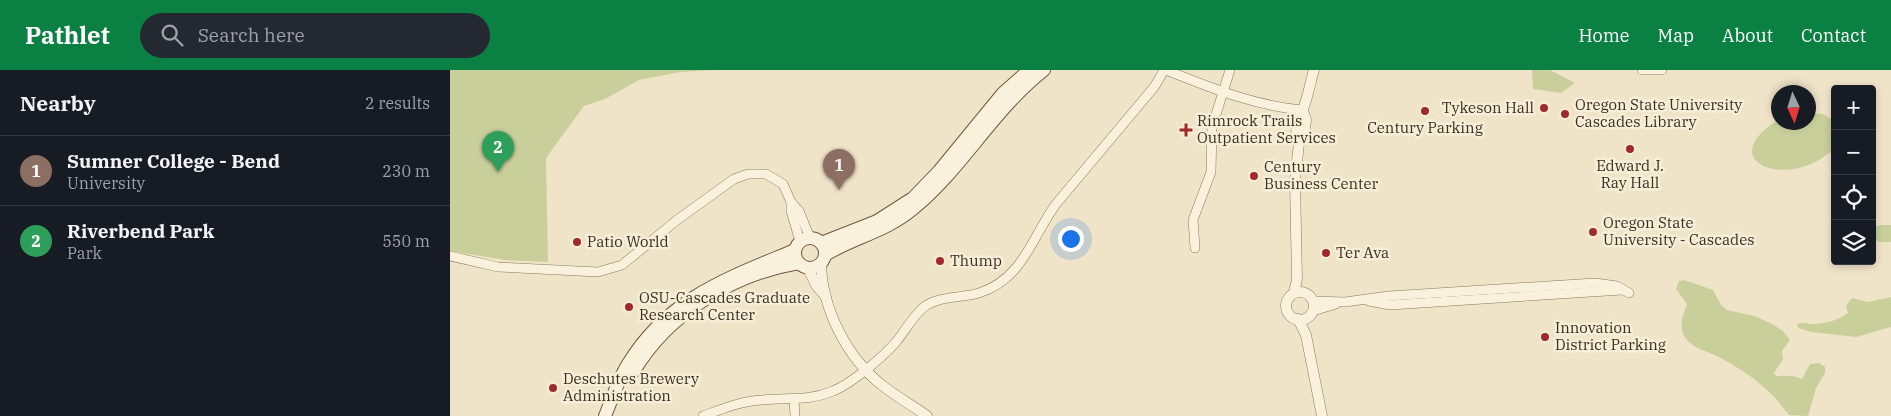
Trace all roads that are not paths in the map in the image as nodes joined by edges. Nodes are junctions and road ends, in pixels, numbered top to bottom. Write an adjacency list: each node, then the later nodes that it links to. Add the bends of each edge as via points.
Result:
1 (1029, 70): 10 (main road, via 1004,93 913,198 877,221)
2 (1044, 70): 10 (main road, via 1007,103 952,171 912,210 878,231)
3 (1165, 70): 8 (street); 20 (street, via 1043,221 1027,256 1016,270 1002,283 984,292 927,305 915,315 893,345)
4 (1230, 70): 8 (street)
5 (1642, 70): 6 (street)
6 (1662, 70)
7 (1312, 73): 9 (street)
8 (1223, 92): 9 (street, via 1277,108); 11 (street, via 1212,127 1211,172 1193,220)
9 (1303, 110): 15 (street, via 1297,118 1299,143 1294,208)
10 (812, 248): 12 (street, via 784,184 766,174 748,174 734,179 622,264 598,272 498,267); 13 (main road); 13 (main road); 16 (street); 22 (main road, via 720,281 685,301 637,350 624,371)
11 (1195, 248)
12 (450, 256)
13 (803, 266): 16 (street); 23 (main road, via 785,266 733,284 682,315 642,359 624,389)
14 (1626, 291): 17 (street, via 1617,286 1595,283 1389,296)
15 (1299, 293): 17 (street); 18 (street, via 1288,299 1287,308 1290,315)
16 (826, 297): 20 (street, via 842,336)
17 (1312, 309): 18 (street); 19 (street)
18 (1298, 319): 19 (street)
19 (1306, 335): 27 (street)
20 (865, 369): 21 (street, via 833,391); 26 (street, via 884,387)
21 (794, 400): 24 (street, via 760,400); 25 (street)
22 (605, 416)
23 (614, 416)
24 (703, 416)
25 (795, 416)
26 (928, 416)
27 (1322, 416)

